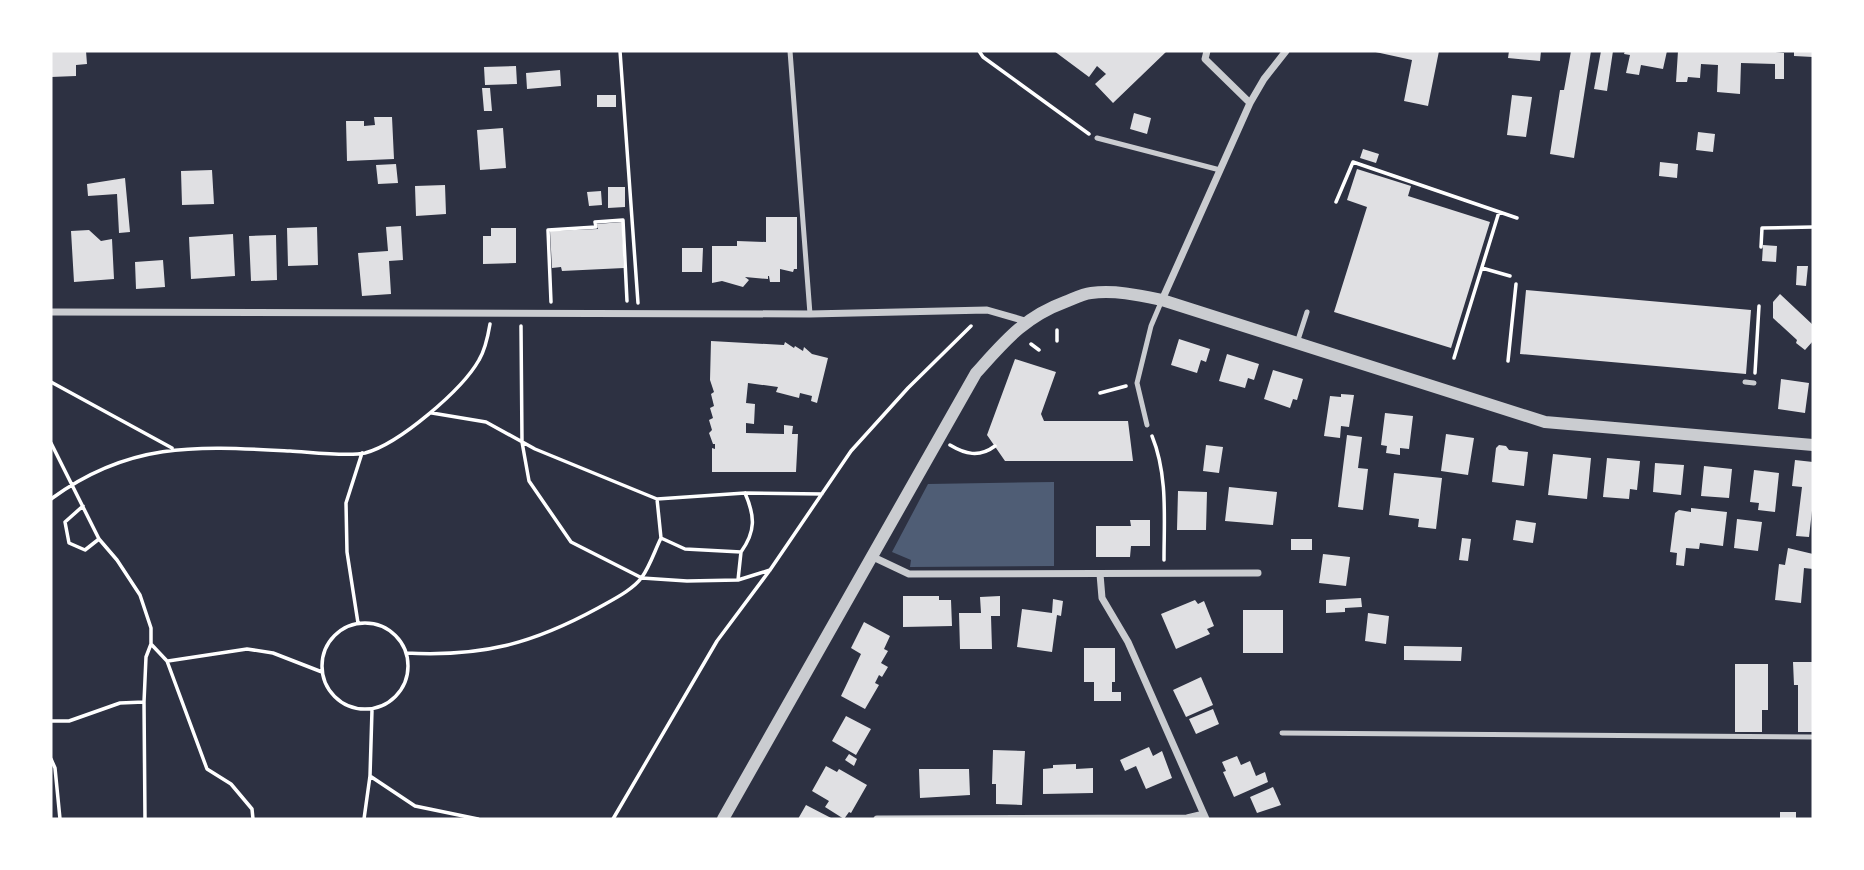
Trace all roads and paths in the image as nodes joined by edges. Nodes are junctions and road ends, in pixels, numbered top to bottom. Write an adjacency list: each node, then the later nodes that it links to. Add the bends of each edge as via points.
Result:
1 (620, 51): 27 (path)
2 (790, 51): 29 (lane)
3 (979, 51): 8 (path)
4 (1199, 51): 6 (street)
5 (1286, 51): 7 (street)
6 (1206, 55): 7 (street)
7 (1250, 103): 11 (street)
8 (1097, 138): 9 (lane)
9 (1183, 161): 10 (lane); 11 (lane)
10 (1180, 168)
11 (1220, 170): 20 (street)
12 (1336, 202): 13 (path, via 1353,163)
13 (1499, 212): 14 (path); 17 (path)
14 (1517, 218)
15 (1813, 227): 16 (path, via 1762,228)
16 (1761, 247)
17 (1482, 268): 18 (path); 37 (path)
18 (1510, 276)
19 (1516, 284): 38 (path)
20 (1162, 300): 30 (street, via 1127,293 1090,293); 34 (street); 45 (lane, via 1137,383)
21 (1759, 306): 41 (path)
22 (551, 307): 23 (path, via 548,230 623,220)
23 (627, 308)
24 (51, 312): 25 (street)
25 (493, 312): 26 (street); 44 (path, via 479,361)
26 (521, 312): 27 (street); 46 (path)
27 (638, 312): 29 (street)
28 (1307, 312): 34 (lane)
29 (810, 314): 30 (street, via 987,310)
30 (1025, 321): 62 (street, via 976,373)
31 (971, 326): 55 (path, via 851,452)
32 (1057, 330): 33 (path)
33 (1057, 341)
34 (1297, 343): 49 (street, via 1545,422)
35 (1031, 344): 36 (path)
36 (1039, 349)
37 (1454, 359)
38 (1508, 361)
39 (51, 382): 51 (path)
40 (1745, 382): 41 (lane)
41 (1754, 383)
42 (1126, 386): 43 (path)
43 (1100, 393)
44 (432, 413): 46 (path, via 486,422); 52 (path)
45 (1147, 425): 64 (path, via 1164,491)
46 (522, 442): 57 (path); 67 (path, via 529,481 571,542)
47 (51, 443): 53 (path)
48 (948, 443): 50 (path, via 964,453 986,453)
49 (1813, 445)
50 (995, 446)
51 (174, 449): 52 (path); 53 (path, via 134,457)
52 (362, 453): 69 (path, via 346,503 347,552)
53 (72, 483): 56 (path); 58 (path)
54 (745, 493): 55 (path); 57 (path); 61 (path, via 752,524)
55 (822, 494): 63 (path)
56 (51, 499)
57 (657, 499): 59 (path)
58 (83, 506): 60 (path); 60 (path, via 65,522 69,542 85,550)
59 (661, 538): 61 (path, via 685,549); 67 (path)
60 (99, 539): 70 (path, via 140,595 151,628)
61 (741, 552): 68 (path)
62 (871, 556): 66 (street, via 909,574); 88 (street)
63 (770, 570): 68 (path); 87 (path, via 718,640)
64 (1164, 573): 65 (street); 66 (street)
65 (1258, 573)
66 (1100, 574): 81 (street, via 1102,598 1128,642)
67 (642, 578): 68 (path); 71 (path, via 604,605 525,642 456,654)
68 (738, 580)
69 (358, 624): 71 (path, via 388,629); 73 (path, via 342,629 328,643)
70 (151, 645): 72 (path); 74 (path, via 146,657)
71 (406, 653): 75 (path, via 408,674 399,693)
72 (167, 661): 73 (path, via 247,649 273,653); 84 (path, via 207,769 231,784 252,809)
73 (323, 672): 75 (path, via 326,686 341,702)
74 (144, 702): 76 (path, via 120,703 69,721); 83 (path)
75 (372, 709): 80 (path)
76 (51, 721)
77 (1282, 733): 78 (lane)
78 (1813, 737)
79 (51, 759): 82 (path)
80 (370, 776): 85 (path); 86 (path, via 415,806)
81 (1205, 816): 89 (street)
82 (60, 819)
83 (145, 819)
84 (253, 819)
85 (364, 819)
86 (478, 819)
87 (613, 819)
88 (723, 819)
89 (877, 819)

